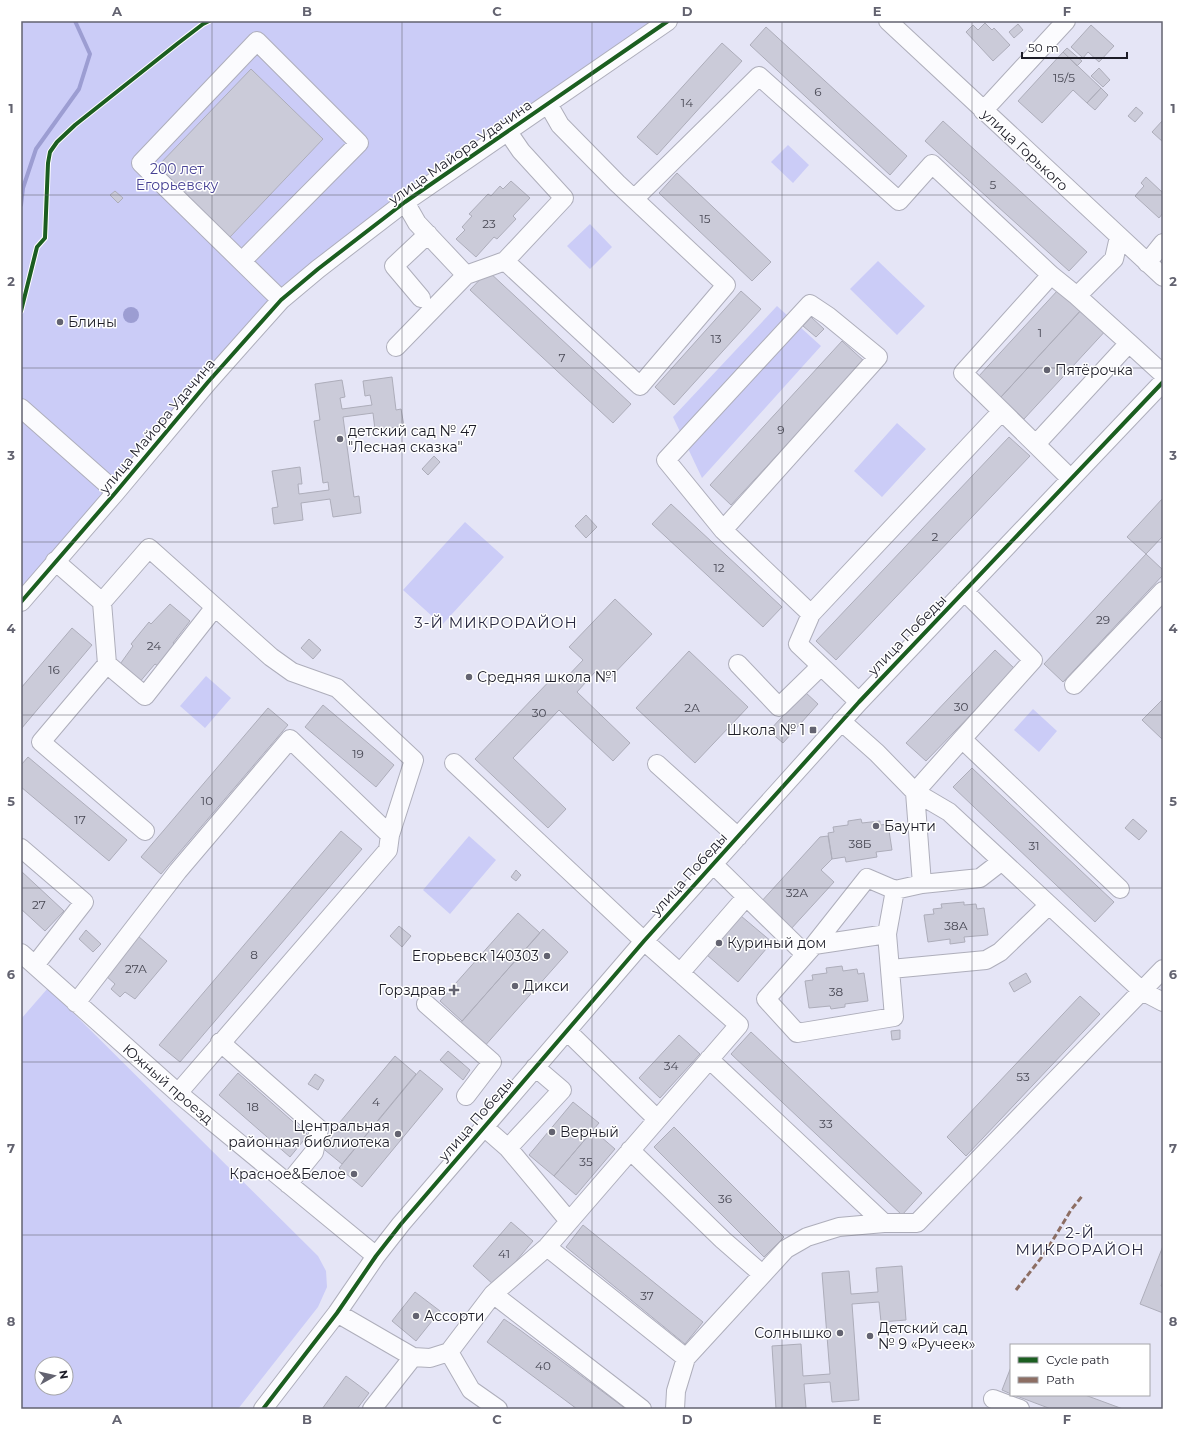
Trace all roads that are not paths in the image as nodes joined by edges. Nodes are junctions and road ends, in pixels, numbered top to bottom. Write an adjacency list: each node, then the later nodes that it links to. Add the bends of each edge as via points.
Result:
1 (668, 21): 4 (street, улица Майора Удачина)
2 (888, 21): 5 (street, улица Горького)
3 (1066, 21): 5 (street)
4 (548, 104): 6 (street, улица Майора Удачина); 7 (street, via 560,125)
5 (983, 111): 10 (street, улица Горького)
6 (508, 132): 8 (street, улица Майора Удачина); 12 (street, via 521,151 564,198)
7 (634, 199): 12 (street, via 726,285 640,386); 15 (street, via 759,76 899,201 932,164)
8 (405, 202): 9 (street, via 417,223); 20 (street, улица Майора Удачина)
9 (428, 234): 16 (street); 19 (street, via 394,266)
10 (1119, 237): 14 (street, улица Горького); 18 (street, via 1114,259)
11 (1163, 243): 14 (street)
12 (505, 260): 16 (street)
13 (242, 261): 13 (street, via 359,143 257,41 141,163); 20 (street)
14 (1147, 263): 17 (street, улица Горького)
15 (1051, 274): 18 (street); 26 (street, via 963,373)
16 (466, 275): 22 (street)
17 (1163, 277)
18 (1077, 296): 21 (street)
19 (421, 298)
20 (281, 300): 29 (street, улица Майора Удачина)
21 (1129, 343): 23 (street); 27 (street)
22 (396, 347)
23 (1163, 374)
24 (1163, 382): 28 (street, улица Победы)
25 (21, 408): 29 (street)
26 (1002, 411): 27 (street); 37 (street)
27 (1036, 444): 28 (street)
28 (1071, 479): 32 (street, улица Победы)
29 (116, 492): 31 (street, улица Майора Удачина)
30 (724, 530): 30 (street, via 878,357 810,304 666,460); 37 (street)
31 (55, 561): 34 (street, улица Майора Удачина); 35 (street)
32 (964, 591): 42 (street, улица Победы); 44 (street, via 1033,660)
33 (1163, 591): 41 (street)
34 (21, 602)
35 (102, 602): 36 (street, via 149,548); 38 (street)
36 (215, 607): 38 (street, via 145,696); 49 (street, via 271,657 292,672 337,688 414,760)
37 (811, 614): 40 (street, via 798,644)
38 (107, 664): 48 (street, via 41,742)
39 (738, 664): 40 (street, via 779,707)
40 (821, 666): 42 (street)
41 (1074, 685)
42 (859, 702): 43 (street, улица Победы)
43 (841, 721): 47 (street); 50 (street, улица Победы)
44 (962, 739): 47 (street); 55 (street)
45 (454, 763): 60 (street)
46 (657, 764): 50 (street)
47 (915, 792): 52 (street, via 949,812); 54 (street)
48 (146, 831)
49 (390, 835): 69 (street, via 290,739 178,871); 72 (street, via 388,850)
50 (738, 837): 53 (street, улица Победы)
51 (21, 848): 63 (street, via 84,902)
52 (1002, 861): 54 (street, via 980,878); 58 (street)
53 (713, 864): 57 (street); 60 (street, улица Победы)
54 (922, 884): 56 (street)
55 (1120, 888)
56 (895, 890): 59 (street); 61 (street, via 867,878)
57 (746, 897): 61 (street); 66 (street)
58 (1049, 905): 64 (street, via 1000,952 986,960); 67 (street)
59 (887, 934): 61 (street); 64 (street)
60 (644, 941): 66 (street); 71 (street, улица Победы)
61 (809, 950): 64 (street, via 766,999 797,1033 894,1017)
62 (21, 953): 63 (street, Южный проезд)
63 (35, 965): 69 (street, Южный проезд)
64 (891, 969)
65 (1163, 969): 67 (street)
66 (680, 972): 73 (street, via 738,1025)
67 (1142, 991): 68 (street); 83 (street, via 917,1223)
68 (1163, 1002)
69 (76, 1003): 75 (street, Южный проезд)
70 (426, 1004): 76 (street, via 492,1062)
71 (567, 1031): 74 (street, улица Победы); 77 (street)
72 (220, 1042): 75 (street); 81 (street, via 319,1129 314,1152)
73 (709, 1059): 77 (street); 83 (street)
74 (535, 1067): 78 (street, улица Победы); 79 (street, via 562,1090)
75 (178, 1093): 81 (street, Южный проезд)
76 (466, 1096)
77 (657, 1119): 80 (street)
78 (484, 1127): 79 (street); 85 (street, улица Победы)
79 (508, 1148): 82 (street)
80 (630, 1150): 82 (street); 86 (street)
81 (288, 1184): 85 (street, Южный проезд)
82 (569, 1221): 84 (street)
83 (884, 1223): 86 (street, via 840,1227 807,1238 786,1249)
84 (547, 1247): 87 (street); 91 (street)
85 (376, 1256): 88 (street, улица Победы)
86 (762, 1274): 91 (street)
87 (493, 1294): 89 (street); 96 (street)
88 (337, 1313): 90 (street); 93 (street, улица Победы)
89 (449, 1352): 90 (street, via 430,1358); 95 (street, via 471,1390)
90 (413, 1357): 94 (street)
91 (686, 1358): 97 (street, via 676,1391)
92 (993, 1399): 98 (street)
93 (263, 1409)
94 (372, 1409)
95 (498, 1409)
96 (642, 1409)
97 (675, 1409)
98 (1020, 1409)

